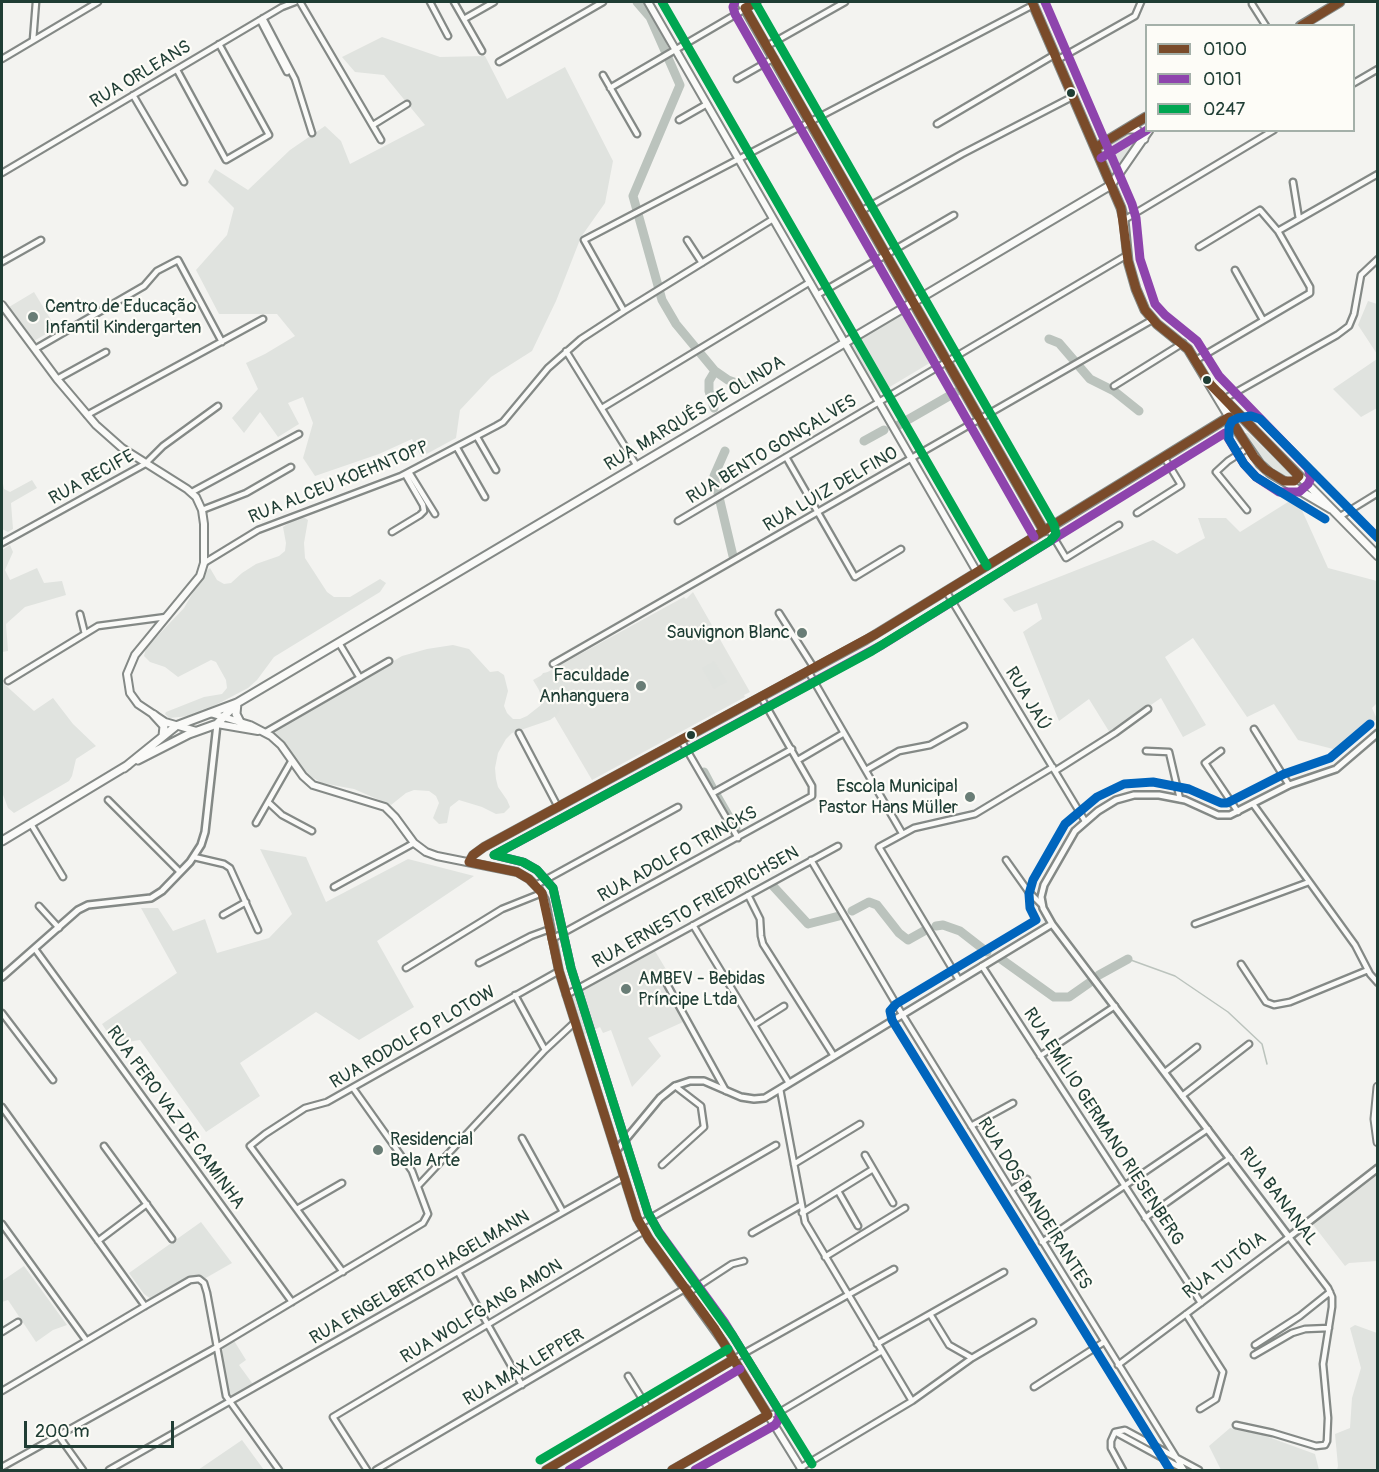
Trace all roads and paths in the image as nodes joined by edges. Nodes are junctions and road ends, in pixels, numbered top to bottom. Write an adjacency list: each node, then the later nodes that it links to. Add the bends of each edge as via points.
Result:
1 (36, 2): 22 (street)
2 (98, 2): 22 (street)
3 (295, 2): 17 (street, RUA ORLEANS)
4 (300, 2): 46 (street)
5 (430, 2): 21 (street)
6 (454, 2): 18 (street)
7 (494, 2): 18 (street)
8 (603, 2): 30 (street)
9 (648, 2): 26 (main road)
10 (757, 2): 16 (street)
11 (845, 2): 24 (street)
12 (1141, 2): 28 (street, via 1135,16)
13 (1340, 2): 20 (main road)
14 (1032, 3): 28 (main road); 44 (street)
15 (1252, 3): 19 (street)
16 (743, 5): 24 (main road); 26 (street)
17 (261, 19): 23 (street, RUA ORLEANS); 33 (street); 50 (street, via 295,79)
18 (464, 19): 25 (street)
19 (1265, 24)
20 (1303, 24)
21 (448, 36)
22 (33, 40): 29 (street)
23 (219, 44): 31 (street, RUA ORLEANS); 31 (street, via 269,135 226,160)
24 (767, 46): 27 (main road)
25 (482, 51)
26 (673, 51): 37 (street); 41 (main road)
27 (774, 58): 35 (street); 44 (main road)
28 (1055, 58): 39 (main road); 45 (street)
29 (2, 59)
30 (499, 62)
31 (177, 69): 38 (street, RUA ORLEANS)
32 (1377, 69): 36 (street)
33 (287, 72)
34 (603, 75): 37 (street)
35 (737, 78)
36 (1355, 82)
37 (610, 88): 51 (street)
38 (133, 95): 56 (street, RUA ORLEANS); 58 (street)
39 (1072, 97): 54 (main road); 61 (street)
40 (407, 104): 46 (street)
41 (707, 104): 43 (street); 55 (main road)
42 (1145, 118): 47 (main road)
43 (679, 120)
44 (810, 122): 55 (street); 61 (main road)
45 (937, 124)
46 (373, 125): 53 (street)
47 (1126, 129): 52 (main road, via 1136,129); 54 (main road)
48 (1148, 132): 52 (main road, RUA MARQUÊS DE OLINDA)
49 (1271, 132): 65 (street)
50 (312, 133)
51 (637, 134)
52 (1144, 139): 60 (main road, RUA MARQUÊS DE OLINDA)
53 (381, 140)
54 (1095, 148): 60 (main road)
55 (739, 159): 63 (main road); 80 (street, via 584,240)
56 (2, 173)
57 (1377, 174): 64 (street)
58 (184, 182)
59 (1293, 182): 64 (street)
60 (1111, 185): 65 (main road); 78 (main road, RUA MARQUÊS DE OLINDA)
61 (861, 211): 70 (main road)
62 (954, 215): 70 (street)
63 (774, 219): 74 (street, RUA ALCEU KOEHNTOPP); 76 (main road)
64 (1299, 219): 66 (street)
65 (1124, 220): 71 (main road)
66 (1278, 231): 69 (street, via 1260,210); 83 (street, via 1311,291)
67 (41, 240): 73 (street)
68 (687, 240): 74 (street)
69 (1198, 247)
70 (886, 254): 77 (street); 78 (main road)
71 (1127, 255): 82 (main road, via 1136,289); 91 (street, RUA BENTO GONÇALVES)
72 (1377, 259): 95 (street, via 1361,275 1349,326)
73 (2, 262)
74 (702, 263): 80 (street, RUA ALCEU KOEHNTOPP)
75 (1235, 270): 83 (street)
76 (810, 282): 77 (main road); 98 (street)
77 (817, 295): 85 (main road)
78 (914, 302): 85 (main road, RUA MARQUÊS DE OLINDA); 91 (main road)
79 (2, 305): 87 (main road)
80 (624, 311): 88 (street, RUA ALCEU KOEHNTOPP)
81 (263, 319): 84 (street)
82 (1152, 320): 86 (main road); 101 (street, RUA LUIZ DELFINO)
83 (1263, 320): 90 (street)
84 (222, 342): 87 (street, via 178,260 157,271 144,286); 99 (street)
85 (845, 343): 96 (main road); 112 (main road, RUA MARQUÊS DE OLINDA)
86 (1184, 344): 90 (main road); 94 (street)
87 (35, 349): 92 (main road)
88 (567, 351): 98 (street); 105 (street, RUA ALCEU KOEHNTOPP, via 534,382 503,422)
89 (106, 352): 92 (street)
90 (1196, 360): 93 (main road)
91 (947, 361): 96 (street, RUA BENTO GONÇALVES); 101 (main road)
92 (57, 379): 99 (main road)
93 (1209, 383): 95 (main road); 100 (main road)
94 (1113, 386)
95 (1224, 399): 102 (main road)
96 (879, 402): 108 (street, RUA BENTO GONÇALVES); 110 (main road)
97 (218, 406): 111 (street, RUA RECIFE)
98 (602, 408): 112 (street)
99 (87, 415): 111 (main road, via 112,441)
100 (1229, 417): 104 (main road); 109 (main road)
101 (981, 420): 110 (street, RUA LUIZ DELFINO); 130 (main road)
102 (1252, 428): 104 (main road, via 1242,428); 116 (main road)
103 (299, 434): 118 (street)
104 (1240, 435): 107 (main road)
105 (477, 437): 106 (street, RUA ALCEU KOEHNTOPP); 114 (street)
106 (457, 448): 115 (street, RUA ALCEU KOEHNTOPP); 120 (street)
107 (1248, 448): 117 (main road, via 1265,469); 123 (street, via 1216,472)
108 (786, 457): 124 (street); 128 (street, RUA BENTO GONÇALVES)
109 (1164, 457): 125 (street, via 1181,485); 130 (main road)
110 (912, 459): 124 (street, RUA LUIZ DELFINO); 136 (main road)
111 (145, 464): 118 (main road); 132 (street, RUA RECIFE)
112 (637, 466): 142 (main road, RUA MARQUÊS DE OLINDA)
113 (291, 467): 122 (street, via 237,498)
114 (496, 470)
115 (407, 473): 126 (street); 131 (street, via 424,511); 135 (street, RUA ALCEU KOEHNTOPP, via 258,530)
116 (1299, 476): 117 (main road); 121 (main road)
117 (1284, 481): 121 (main road)
118 (192, 492): 122 (main road)
119 (1377, 493): 127 (street)
120 (485, 497)
121 (1331, 509): 127 (main road)
122 (202, 510): 135 (main road)
123 (1247, 510)
124 (818, 513): 133 (street, via 855,577); 144 (street, RUA LUIZ DELFINO)
125 (1137, 513)
126 (435, 514)
127 (1339, 517): 134 (main road)
128 (678, 522)
129 (1119, 525): 130 (street, via 1066,558)
130 (1046, 529): 136 (main road)
131 (392, 532)
132 (2, 543)
133 (901, 549)
134 (1377, 556)
135 (204, 563): 140 (main road, via 200,576)
136 (977, 572): 137 (main road)
137 (946, 591): 145 (main road); 175 (street, RUA JAÚ)
138 (779, 613): 145 (street)
139 (80, 614): 141 (street)
140 (168, 617): 141 (street, via 103,624); 152 (main road, via 131,660 127,674 134,699)
141 (85, 634): 147 (street)
142 (339, 643): 146 (street); 149 (main road, RUA MARQUÊS DE OLINDA)
143 (390, 661): 146 (street)
144 (553, 664)
145 (811, 670): 148 (main road); 163 (street)
146 (360, 678): 162 (street)
147 (8, 681)
148 (761, 697): 168 (main road); 169 (street)
149 (237, 703): 151 (main road, RUA MARQUÊS DE OLINDA); 153 (main road, RUA MARQUÊS DE OLINDA); 155 (main road)
150 (1148, 709): 175 (street)
151 (210, 713): 153 (main road); 154 (main road, RUA MARQUÊS DE OLINDA); 156 (main road)
152 (154, 715): 154 (main road, via 174,721); 157 (main road); 166 (main road, via 164,726)
153 (224, 718): 155 (main road); 156 (main road, RUA MARQUÊS DE OLINDA)
154 (190, 720): 157 (main road, RUA MARQUÊS DE OLINDA); 161 (main road)
155 (240, 723): 162 (main road)
156 (217, 724): 159 (main road, RUA MARQUÊS DE OLINDA); 162 (main road); 167 (street)
157 (176, 726): 161 (main road); 166 (main road, RUA MARQUÊS DE OLINDA)
158 (964, 726): 176 (street, via 930,745 899,752)
159 (206, 729): 161 (main road, RUA MARQUÊS DE OLINDA); 167 (street)
160 (1254, 729): 177 (street)
161 (196, 731): 174 (main road, RUA MARQUÊS DE OLINDA)
162 (266, 732): 172 (main road)
163 (844, 733): 173 (street); 176 (street)
164 (1377, 733): 177 (street, via 1336,769)
165 (519, 734): 183 (street)
166 (163, 736): 174 (main road, RUA MARQUÊS DE OLINDA)
167 (215, 740): 195 (street, via 205,832)
168 (681, 740): 178 (street); 183 (main road)
169 (792, 749): 173 (street); 178 (street)
170 (1146, 751): 179 (street, via 1169,753)
171 (1221, 751): 185 (street, via 1205,763)
172 (292, 760): 181 (street); 193 (main road, via 313,785 385,807)
173 (798, 760): 191 (street, RUA ADOLFO TRINCKS, via 812,786 809,799)
174 (124, 768): 188 (main road, RUA MARQUÊS DE OLINDA)
175 (1054, 769): 186 (street, RUA JAÚ); 190 (street, via 975,814)
176 (866, 770): 190 (street)
177 (1289, 785): 182 (street)
178 (713, 794): 191 (street)
179 (1180, 799): 185 (street, via 1218,815); 186 (street, via 1153,794 1127,796)
180 (108, 800): 199 (street)
181 (268, 802): 187 (street); 189 (street, via 282,815)
182 (1253, 804): 185 (street); 201 (street)
183 (558, 807): 198 (main road, via 477,851)
184 (678, 807): 202 (street)
185 (1238, 812)
186 (1085, 821): 207 (street, via 1072,835 1044,885)
187 (256, 823)
188 (31, 824): 192 (main road, RUA MARQUÊS DE OLINDA); 200 (street)
189 (312, 831)
190 (902, 833): 226 (street, via 879,847)
191 (738, 838): 216 (street, RUA ADOLFO TRINCKS)
192 (2, 841)
193 (414, 843): 198 (main road, via 431,855); 203 (street)
194 (838, 846): 196 (street, RUA ERNESTO FRIEDRICHSEN)
195 (194, 857): 199 (street); 206 (street, via 227,865)
196 (811, 860): 205 (street, RUA ERNESTO FRIEDRICHSEN); 233 (street, RUA DOS BANDEIRANTES)
197 (1006, 860): 207 (street)
198 (470, 862): 202 (main road, via 517,872)
199 (180, 872): 213 (street, via 151,898 83,907)
200 (63, 877)
201 (1309, 882): 211 (street); 222 (street, via 1355,945)
202 (536, 885): 204 (main road)
203 (334, 887)
204 (542, 893): 214 (main road); 221 (street, via 509,905)
205 (748, 895): 212 (street, RUA ERNESTO FRIEDRICHSEN); 239 (street, via 758,913 763,944)
206 (246, 902): 209 (street); 215 (street)
207 (1042, 905): 210 (street, RUA BANANAL)
208 (39, 906): 213 (street)
209 (224, 915)
210 (1053, 924): 220 (street); 231 (street, RUA BANANAL)
211 (1195, 924)
212 (693, 925): 228 (street, RUA ERNESTO FRIEDRICHSEN); 235 (street)
213 (59, 928): 217 (street)
214 (550, 928): 216 (main road); 218 (street)
215 (258, 930)
216 (552, 939): 223 (main road)
217 (35, 949): 224 (street); 299 (street, RUA PERO VAZ DE CAMINHA)
218 (479, 963)
219 (1241, 964): 222 (street, via 1266,1002 1274,1005)
220 (982, 966): 226 (street); 240 (street, RUA EMÍLIO GERMANO RIESENBERG)
221 (406, 968)
222 (1368, 970): 227 (street)
223 (559, 971): 228 (main road); 229 (street, RUA RODOLFO PLOTOW)
224 (2, 977)
225 (663, 977): 248 (street)
226 (959, 980): 233 (street)
227 (1377, 984)
228 (566, 994): 234 (main road)
229 (515, 995): 238 (street); 246 (street, RUA RODOLFO PLOTOW)
230 (784, 1006): 235 (street)
231 (1115, 1006): 240 (street); 241 (street, RUA BANANAL)
232 (2, 1013): 242 (street)
233 (902, 1014): 239 (street); 253 (street, RUA DOS BANDEIRANTES)
234 (575, 1022): 238 (street); 259 (main road)
235 (754, 1025): 243 (street)
236 (1249, 1044): 249 (street)
237 (1197, 1047): 241 (street)
238 (546, 1050): 270 (street)
239 (834, 1056): 243 (street)
240 (1040, 1056): 269 (street, RUA EMÍLIO GERMANO RIESENBERG)
241 (1165, 1072): 249 (street, RUA BANANAL)
242 (53, 1080)
243 (789, 1083): 247 (street)
244 (675, 1086): 248 (street, via 697,1080); 259 (street); 263 (street, via 701,1106 704,1127)
245 (1377, 1087): 256 (main road)
246 (352, 1088): 270 (street, via 408,1165); 277 (street, RUA RODOLFO PLOTOW, via 327,1102 305,1108 250,1146)
247 (780, 1089): 248 (street, via 754,1100); 262 (street)
248 (726, 1091)
249 (1182, 1096): 254 (street, RUA BANANAL)
250 (1013, 1103): 253 (street)
251 (2, 1107): 288 (street)
252 (860, 1124): 262 (street)
253 (971, 1126): 271 (street, RUA DOS BANDEIRANTES)
254 (1208, 1129): 261 (street, RUA BANANAL); 269 (street)
255 (522, 1138): 278 (street)
256 (1377, 1142)
257 (104, 1146): 274 (street)
258 (776, 1146): 282 (street)
259 (616, 1151): 266 (main road)
260 (865, 1155): 265 (street)
261 (1230, 1158): 280 (street); 286 (street, RUA BANANAL)
262 (794, 1164): 275 (street)
263 (662, 1165)
264 (1377, 1168): 286 (street, RUA TUTÓIA)
265 (873, 1169): 272 (street); 273 (street)
266 (624, 1178): 278 (street, RUA ENGELBERTO HAGELMANN); 282 (main road)
267 (1027, 1179): 271 (street)
268 (342, 1183): 277 (street)
269 (1124, 1185): 280 (street, RUA EMÍLIO GERMANO RIESENBERG); 289 (street)
270 (418, 1186): 293 (street, via 428,1214 426,1221)
271 (1011, 1190): 289 (street, RUA DOS BANDEIRANTES)
272 (838, 1191): 279 (street); 283 (street)
273 (893, 1203)
274 (147, 1204): 287 (street); 288 (street)
275 (801, 1205): 279 (street); 285 (street)
276 (906, 1208): 290 (street)
277 (297, 1209): 293 (street)
278 (563, 1212): 294 (street, RUA ENGELBERTO HAGELMANN)
279 (802, 1213): 290 (street)
280 (1145, 1218): 300 (street, RUA EMÍLIO GERMANO RIESENBERG)
281 (2, 1224): 309 (street)
282 (640, 1224): 284 (main road)
283 (858, 1226)
284 (644, 1231): 296 (main road); 306 (street, RUA WOLFGANG AMON)
285 (752, 1233)
286 (1289, 1237): 297 (street, RUA BANANAL); 300 (street, RUA TUTÓIA)
287 (172, 1239)
288 (98, 1241): 301 (street)
289 (1042, 1242): 310 (street, RUA DOS BANDEIRANTES)
290 (825, 1257): 298 (street)
291 (744, 1261): 296 (street, RUA MAX LEPPER)
292 (894, 1269): 298 (street)
293 (343, 1272): 299 (street)
294 (458, 1272): 306 (street); 324 (street, RUA ENGELBERTO HAGELMANN)
295 (1004, 1272): 302 (street)
296 (687, 1290): 317 (main road); 320 (street, RUA MAX LEPPER)
297 (1330, 1292): 307 (street, via 1333,1302); 312 (street)
298 (848, 1295): 311 (street); 317 (street)
299 (292, 1302): 313 (street)
300 (1201, 1303): 303 (street, RUA TUTÓIA)
301 (145, 1306): 309 (street); 313 (street, via 194,1279 201,1280)
302 (930, 1314): 311 (street); 316 (street, via 949,1345)
303 (1186, 1314): 318 (street, RUA TUTÓIA); 326 (street, via 1223,1372 1216,1399)
304 (18, 1322): 308 (street)
305 (1034, 1323): 316 (street)
306 (487, 1324): 320 (street); 337 (street, RUA WOLFGANG AMON, via 333,1417)
307 (1329, 1328): 315 (street, via 1292,1333); 328 (street, via 1323,1364 1328,1430 1325,1445)
308 (2, 1332)
309 (86, 1340): 322 (street)
310 (1104, 1342): 318 (street, RUA DOS BANDEIRANTES); 321 (street)
311 (877, 1344): 314 (street)
312 (1256, 1345)
313 (217, 1347): 324 (street); 330 (street)
314 (882, 1351): 323 (street); 327 (street, via 778,1413)
315 (1254, 1355)
316 (972, 1358): 323 (street)
317 (734, 1359): 325 (street); 327 (main road)
318 (1118, 1365): 331 (street, RUA DOS BANDEIRANTES)
319 (628, 1376): 325 (street)
320 (522, 1385): 338 (street, RUA MAX LEPPER)
321 (1034, 1387)
322 (2, 1389)
323 (912, 1401): 333 (street)
324 (230, 1402): 335 (street, RUA ENGELBERTO HAGELMANN); 336 (street)
325 (649, 1410): 339 (street)
326 (1200, 1410)
327 (768, 1415): 333 (main road); 340 (street)
328 (1236, 1425)
329 (1115, 1432): 331 (street, via 1125,1430); 341 (street, via 1111,1448); 342 (street)
330 (58, 1435): 332 (street); 334 (street)
331 (1176, 1458): 342 (street, RUA DOS BANDEIRANTES); 343 (street)
332 (2, 1467)
333 (801, 1469)
334 (83, 1470)
335 (109, 1470)
336 (279, 1470)
337 (367, 1470)
338 (376, 1470)
339 (546, 1470)
340 (672, 1470)
341 (1123, 1470)
342 (1184, 1470)
343 (1199, 1470)

